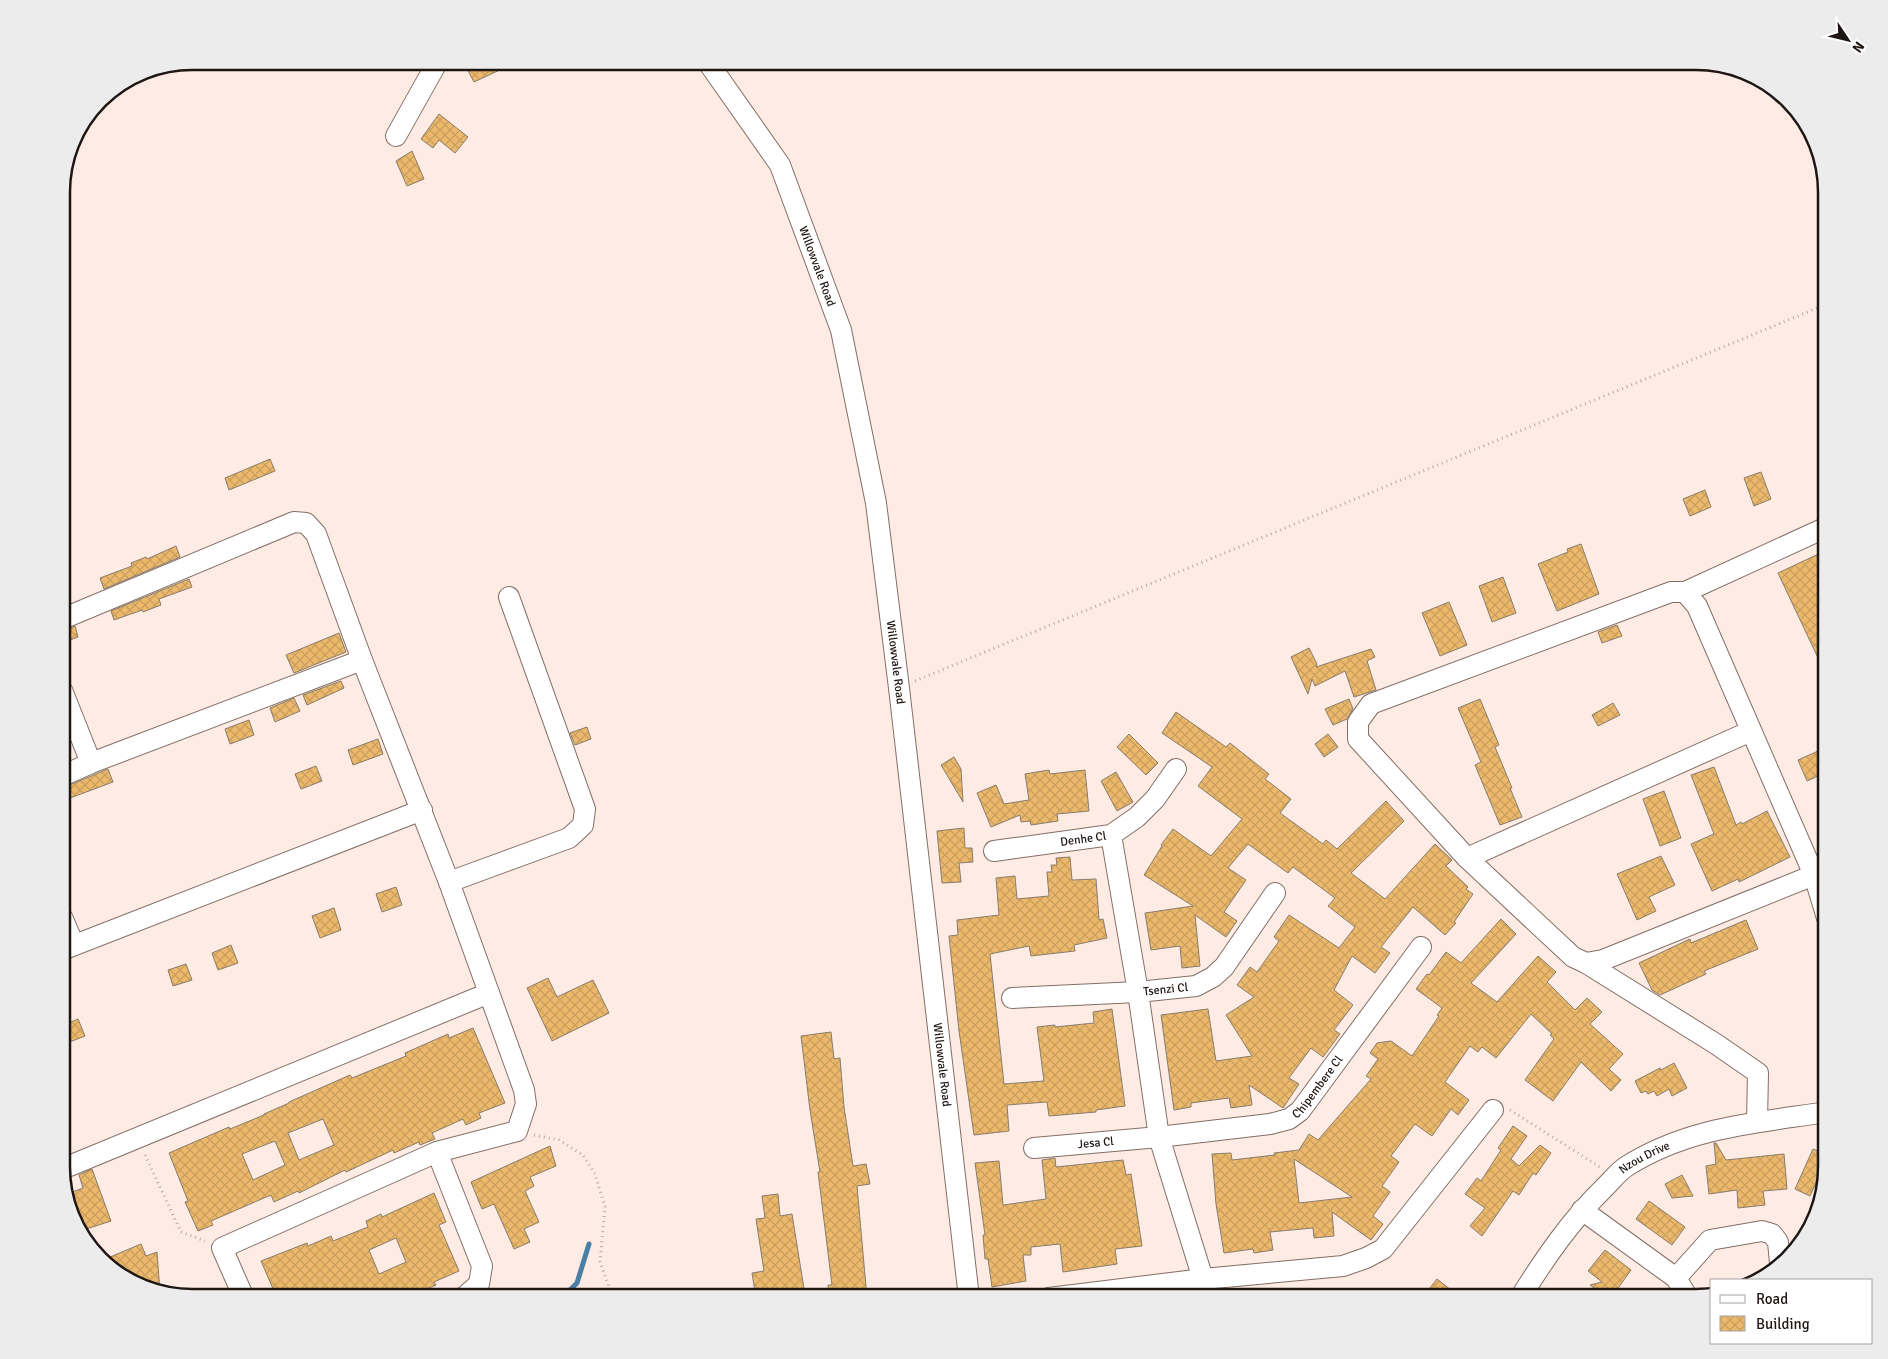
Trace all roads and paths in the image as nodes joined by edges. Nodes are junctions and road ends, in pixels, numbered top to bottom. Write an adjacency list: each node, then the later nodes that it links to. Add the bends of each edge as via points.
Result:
1 (433, 70): 3 (street)
2 (713, 70): 10 (street, Willowvale Road, via 780,165 841,330 876,503)
3 (396, 136)
4 (1818, 308): 10 (path)
5 (1818, 531): 6 (street)
6 (1685, 592): 12 (street, via 1698,606); 19 (street, via 1671,592 1371,704 1358,722 1358,739)
7 (509, 597): 21 (street, via 585,809 583,825 569,838)
8 (70, 616): 9 (street, via 294,522 306,523 316,534)
9 (362, 660): 13 (street); 16 (street)
10 (899, 688): 48 (street, Willowvale Road)
11 (70, 710): 13 (street)
12 (1751, 731): 19 (street); 20 (street)
13 (91, 763): 15 (street)
14 (1176, 770): 17 (street, Denhe Cl, via 1137,817)
15 (70, 772)
16 (422, 810): 21 (street); 24 (street)
17 (1111, 834): 18 (street, Denhe Cl); 27 (street)
18 (994, 851)
19 (1467, 858): 26 (street, via 1573,957)
20 (1814, 875): 22 (street); 26 (street, via 1602,960)
21 (449, 882): 28 (street)
22 (1818, 888)
23 (1275, 893): 27 (street, Tsenzi Cl, via 1224,967 1212,977 1196,986)
24 (70, 947)
25 (1420, 947): 34 (street, Chipembere Cl, via 1300,1111 1289,1119 1270,1124)
26 (1586, 963): 32 (street, via 1758,1073)
27 (1138, 992): 29 (street, Tsenzi Cl); 34 (street)
28 (489, 993): 33 (street, via 524,1090 526,1104); 35 (street)
29 (1012, 998)
30 (1493, 1110): 39 (path, via 1512,1110); 44 (street, via 1383,1249 1343,1266)
31 (1818, 1113): 32 (street, Nzou Drive)
32 (1757, 1122): 39 (street, Nzou Drive, via 1725,1127 1669,1143 1625,1167)
33 (517, 1131): 37 (street); 47 (path, via 559,1140 583,1155 595,1174 605,1207 600,1262)
34 (1159, 1137): 36 (street, Jesa Cl); 44 (street)
35 (137, 1138): 38 (street); 41 (path, via 181,1232)
36 (1034, 1148)
37 (437, 1152): 41 (street); 46 (street, via 482,1266 479,1284)
38 (70, 1166)
39 (1615, 1177): 40 (street, Nzou Drive)
40 (1582, 1210): 43 (street); 50 (street, Nzou Drive)
41 (222, 1248): 45 (street)
42 (1779, 1256): 43 (street, via 1778,1242 1772,1234 1762,1231 1710,1240)
43 (1676, 1278): 51 (street)
44 (1204, 1288): 49 (street)
45 (240, 1289)
46 (473, 1289)
47 (610, 1289)
48 (968, 1289)
49 (1189, 1289)
50 (1526, 1289)
51 (1683, 1289)

